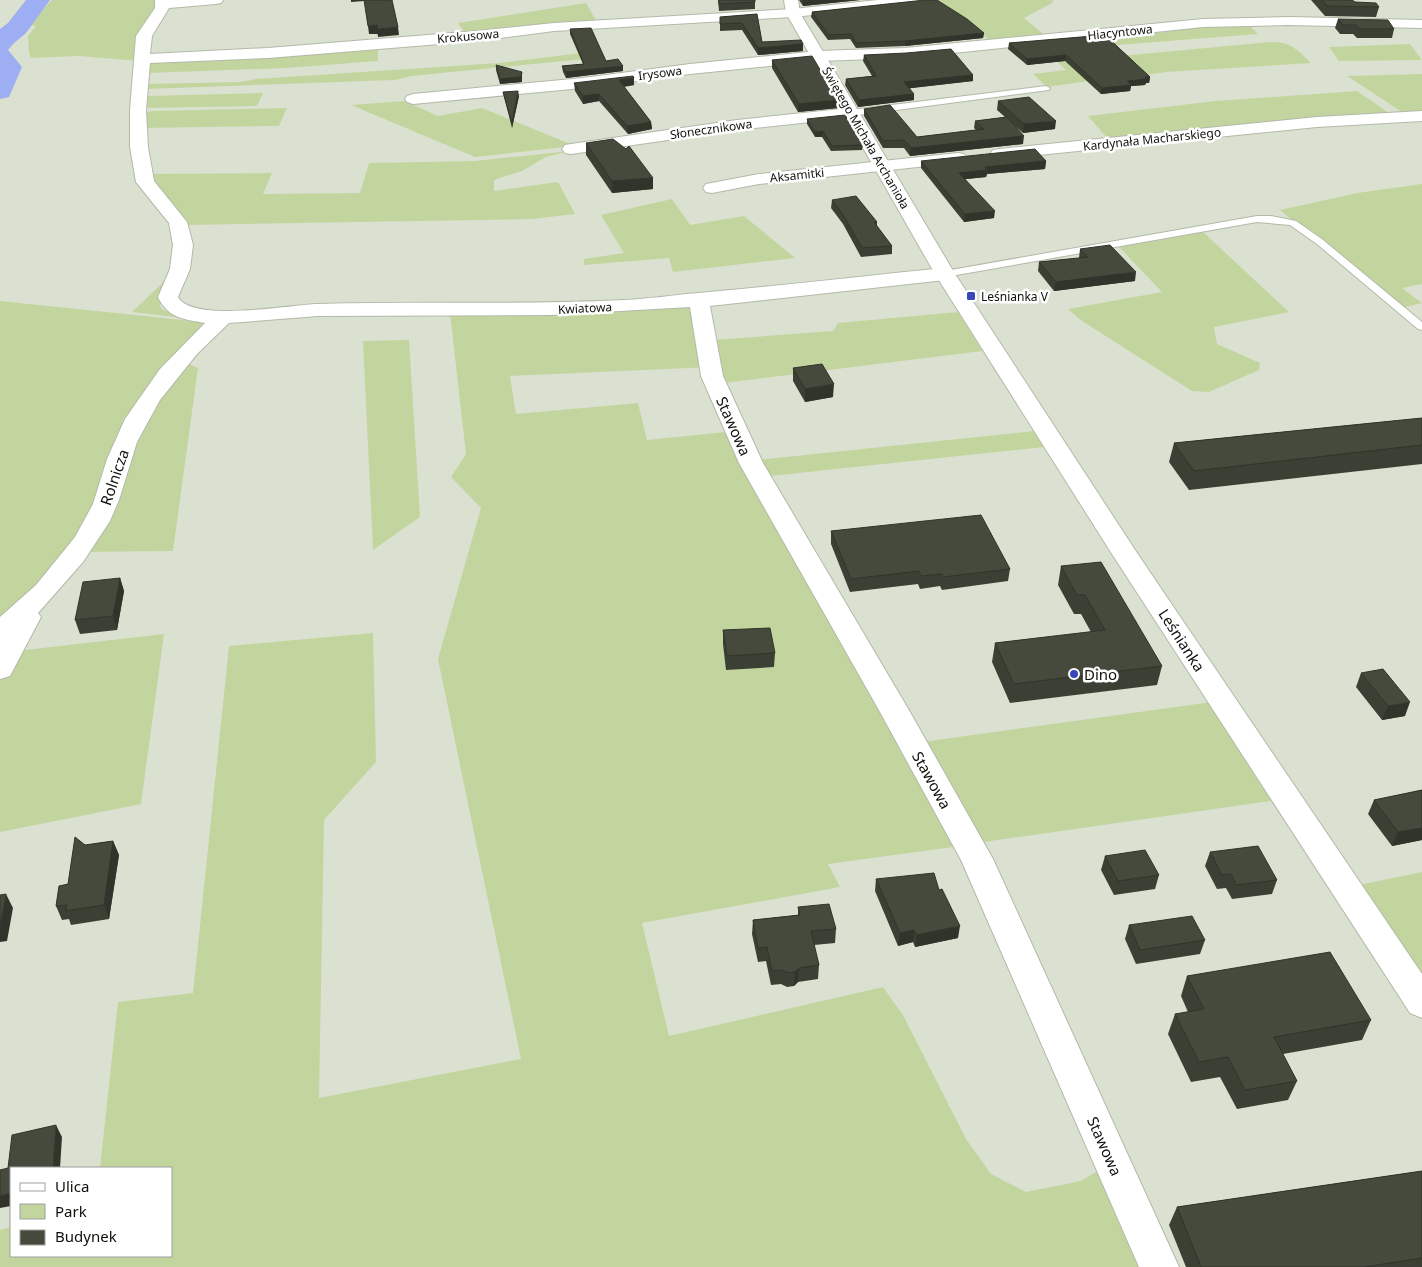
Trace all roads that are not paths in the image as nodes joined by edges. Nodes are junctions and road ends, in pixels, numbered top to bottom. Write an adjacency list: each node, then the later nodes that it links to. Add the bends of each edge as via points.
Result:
1 (216, 0): 3 (street)
2 (920, 0): 4 (street, Krokusowa)
3 (162, 2): 7 (street, via 162,8 144,36)
4 (792, 6): 6 (street, Świętego Michała Archanioła); 7 (street, Krokusowa, via 268,53)
5 (1422, 24): 6 (street, Hiacyntowa, via 1203,23 905,53)
6 (818, 56): 9 (street, Irysowa); 10 (street, Świętego Michała Archanioła)
7 (142, 59): 17 (street, Kwiatowa, via 138,110 139,148 145,182 178,222 183,245 180,269 168,297 176,309)
8 (1046, 88): 10 (lane)
9 (413, 99)
10 (851, 113): 12 (street, Słonecznikowa, via 737,124); 13 (street, Świętego Michała Archanioła)
11 (1422, 116): 13 (street, Kardynała Macharskiego, via 1307,123)
12 (570, 149)
13 (883, 166): 14 (street, Aksamitki, via 759,179); 15 (street, Świętego Michała Archanioła)
14 (712, 188)
15 (946, 274): 16 (street, Kwiatowa); 18 (lane, via 1233,223 1272,219 1293,223 1320,242); 22 (street, Leśnianka, via 1125,554)
16 (699, 299): 17 (street, Kwiatowa, via 544,310 299,310); 23 (street, Stawowa, via 712,376 751,463 976,859)
17 (223, 318): 19 (street, Rolnicza, via 198,340 145,406 129,434 97,522)
18 (1422, 327)
19 (35, 603): 20 (street, Rolnicza); 21 (street)
20 (0, 632)
21 (0, 669)
22 (1422, 1004)
23 (1159, 1267)

